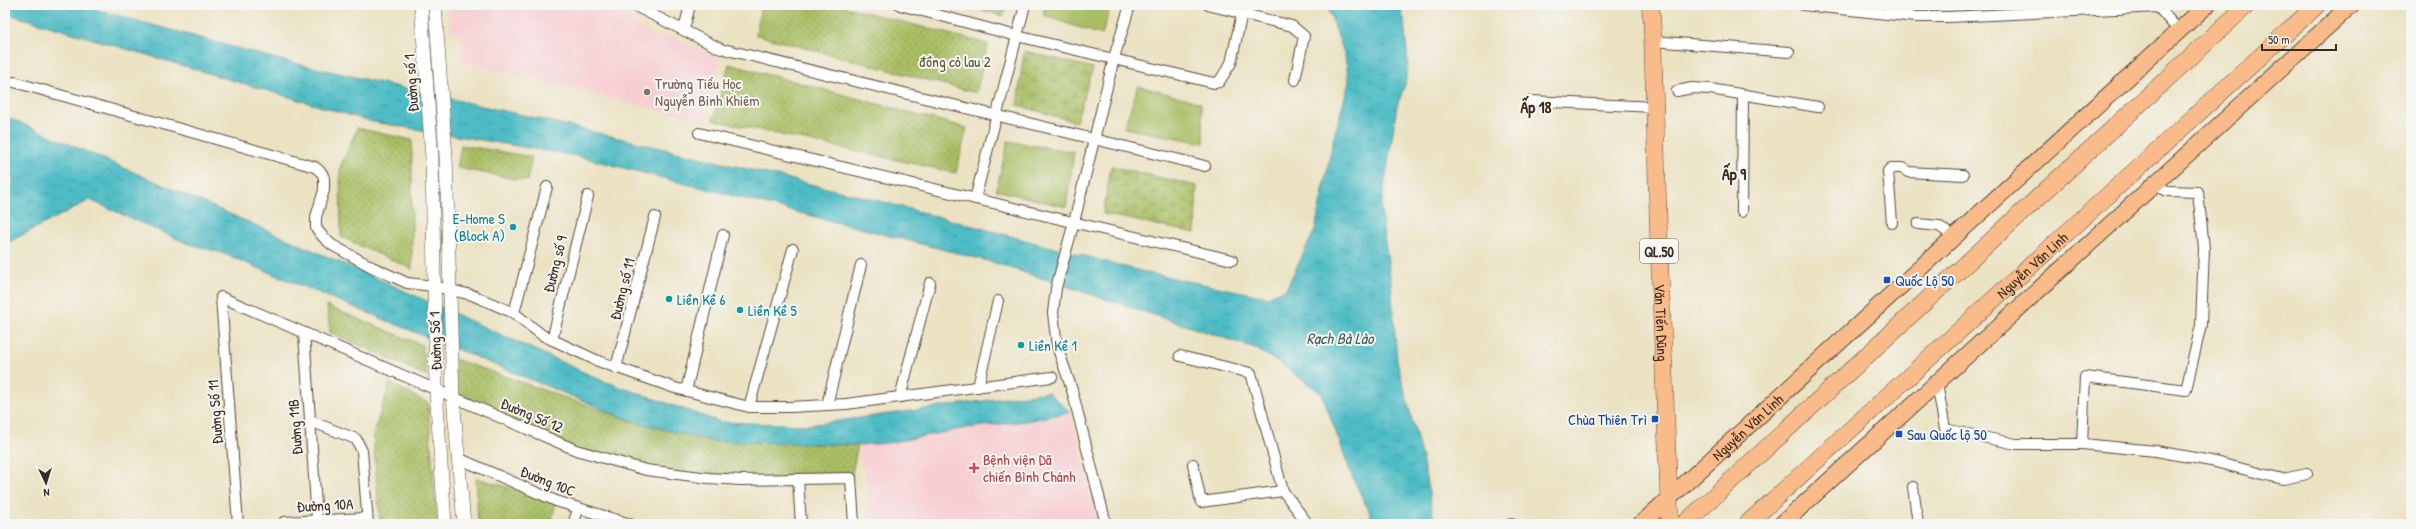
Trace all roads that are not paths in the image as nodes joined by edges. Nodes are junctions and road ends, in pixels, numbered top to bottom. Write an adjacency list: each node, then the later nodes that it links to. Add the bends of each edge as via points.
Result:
1 (421, 5): 35 (street, Đường số 1)
2 (435, 5): 34 (street, Đường số 1)
3 (633, 5): 18 (street)
4 (690, 5): 18 (street)
5 (900, 5): 20 (street)
6 (1025, 5): 20 (street)
7 (1130, 5): 23 (street)
8 (1208, 5): 17 (street)
9 (1650, 5): 21 (highway, Văn Tiến Dũng / QL.50)
10 (1803, 5): 16 (street, via 1916,17)
11 (2207, 5): 19 (main road, Nguyễn Văn Linh)
12 (2247, 5): 96 (highway, Nguyễn Văn Linh)
13 (2317, 5): 97 (highway, Nguyễn Văn Linh)
14 (2351, 5): 38 (main road, Nguyễn Văn Linh)
15 (2110, 7): 16 (street); 19 (street, via 2158,6)
16 (2054, 8)
17 (1242, 13): 23 (street, via 1232,63 1219,82 1214,84); 24 (street, via 1292,26 1304,36)
18 (684, 29): 31 (street, via 724,49)
19 (2179, 31): 48 (main road, Nguyễn Văn Linh)
20 (1017, 36): 23 (street); 31 (street)
21 (1653, 41): 22 (street); 29 (highway, Văn Tiến Dũng / QL.50)
22 (1789, 52)
23 (1114, 58): 33 (street)
24 (1295, 80)
25 (14, 82): 53 (street, via 315,167 324,178 324,190 316,217 316,228 323,237 388,275)
26 (1677, 91): 27 (street, via 1692,88 1710,89)
27 (1743, 95): 30 (street); 42 (street)
28 (1531, 101): 29 (street)
29 (1655, 107): 79 (highway, Văn Tiến Dũng / QL.50)
30 (1818, 107)
31 (997, 116): 33 (street); 41 (street)
32 (700, 133): 41 (street)
33 (1094, 138): 36 (street); 44 (street)
34 (446, 157): 54 (street, Đường Số 1)
35 (432, 158): 53 (street, Đường Số 1)
36 (1205, 166)
37 (1962, 175): 45 (street, via 1891,168 1888,171)
38 (2155, 184): 63 (main road, Nguyễn Văn Linh); 72 (street, via 2167,191 2198,192 2204,248 2201,325 2186,390 2085,377)
39 (547, 188): 57 (street)
40 (588, 196): 59 (street, Đường số 9)
41 (975, 199): 44 (street)
42 (1742, 212)
43 (655, 217): 61 (street, Đường số 11)
44 (1074, 222): 50 (street); 92 (street, via 1056,288 1053,312 1057,346 1072,390)
45 (1892, 223)
46 (1918, 224): 48 (street, via 1939,226)
47 (723, 235): 66 (street)
48 (1954, 237): 79 (main road, Nguyễn Văn Linh)
49 (793, 249): 70 (street)
50 (1232, 260)
51 (861, 265): 69 (street)
52 (930, 283): 68 (street)
53 (434, 292): 54 (street); 65 (street, Đường Số 1)
54 (450, 295): 57 (street, via 472,295); 67 (street, Đường Số 1)
55 (221, 297): 58 (street, Đường Số 12); 85 (street, Đường Số 11)
56 (998, 300): 64 (street)
57 (514, 313): 59 (street)
58 (304, 333): 65 (street, Đường Số 12); 71 (street, Đường 11B)
59 (552, 340): 61 (street)
60 (1180, 356): 78 (street, via 1251,373)
61 (616, 368): 66 (street)
62 (1052, 377): 64 (street)
63 (1937, 383): 72 (street, via 1945,429 2016,444); 84 (main road, Nguyễn Văn Linh)
64 (978, 386): 68 (street)
65 (436, 390): 67 (street, Đường Số 12); 86 (street, Đường Số 1)
66 (686, 391): 70 (street)
67 (453, 397): 73 (street, Đường Số 1); 76 (street, Đường Số 12, via 576,450 646,470 741,480)
68 (900, 397): 69 (street)
69 (826, 405): 70 (street)
70 (749, 407)
71 (310, 421): 81 (street, Đường 11B); 82 (street, via 356,439 362,451)
72 (2082, 444): 75 (street, via 2164,453 2283,478)
73 (458, 458): 80 (street, Đường 10C); 87 (street, Đường Số 1)
74 (1193, 464): 78 (street, via 1201,502)
75 (2306, 474)
76 (798, 479): 90 (street); 91 (street, Đường Số 12, via 851,478)
77 (1913, 487): 98 (street)
78 (1283, 491): 93 (street)
79 (1669, 496): 94 (main road, Nguyễn Văn Linh); 95 (highway, QL.50)
80 (578, 510): 88 (street); 89 (street, Đường 10C)
81 (317, 520): 82 (street, Đường 10A); 83 (street, Đường 10A)
82 (367, 521)
83 (284, 522)
84 (1789, 522)
85 (238, 524)
86 (445, 524)
87 (464, 524)
88 (573, 524)
89 (630, 524)
90 (801, 524)
91 (854, 524)
92 (1106, 524)
93 (1308, 524)
94 (1641, 524)
95 (1670, 524)
96 (1684, 524)
97 (1747, 524)
98 (1918, 524)

